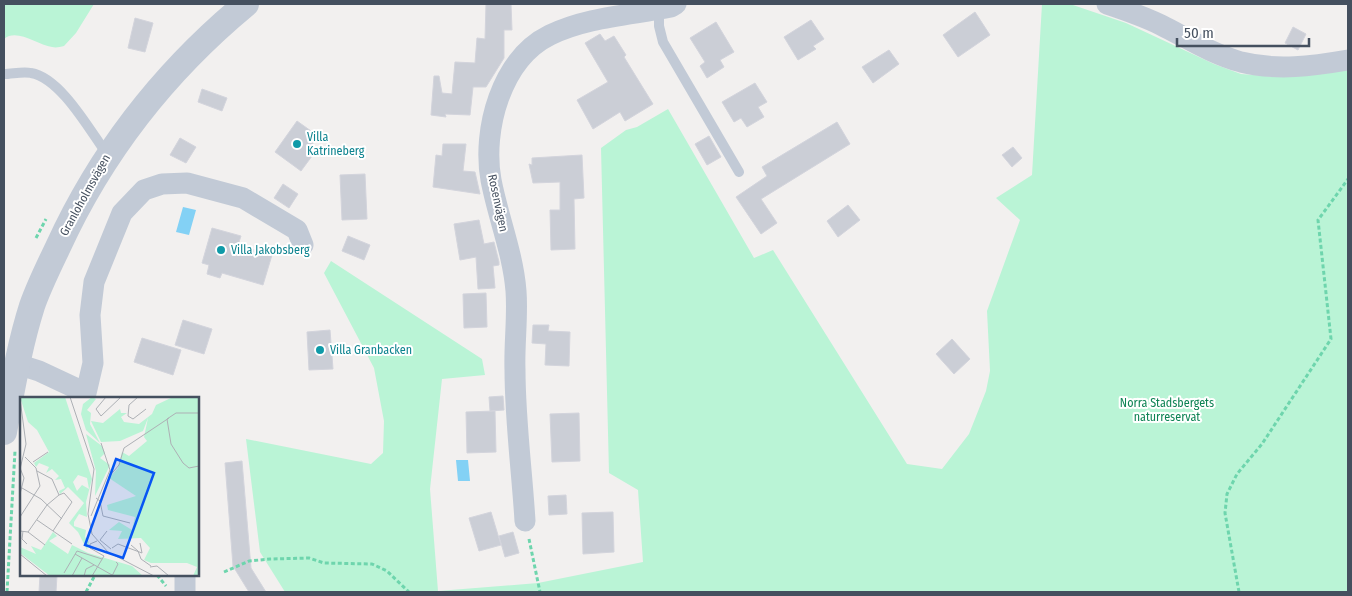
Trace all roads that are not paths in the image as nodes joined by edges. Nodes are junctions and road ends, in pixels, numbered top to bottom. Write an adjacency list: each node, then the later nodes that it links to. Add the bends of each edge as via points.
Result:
1 (246, 4): 6 (street, Granloholmsvägen, via 194,50 156,90)
2 (1107, 4): 4 (street, via 1241,62 1278,67 1314,66)
3 (667, 7): 7 (lane, via 659,26 663,42); 12 (street, Rosenvägen, via 579,25 549,35 527,52 508,78 495,106 489,138 491,178 516,291 515,371)
4 (1348, 60)
5 (4, 74): 6 (lane, via 32,73 54,84 88,124)
6 (107, 154): 9 (street, Granloholmsvägen, via 74,211 32,306)
7 (739, 172)
8 (303, 245): 10 (street, via 298,230 243,198 187,183 162,184 144,190 122,213 94,282 90,315)
9 (17, 364): 10 (street); 11 (street, Granloholmsvägen)
10 (92, 396)
11 (4, 432)
12 (525, 521)
13 (185, 576): 14 (street)
14 (185, 592)

